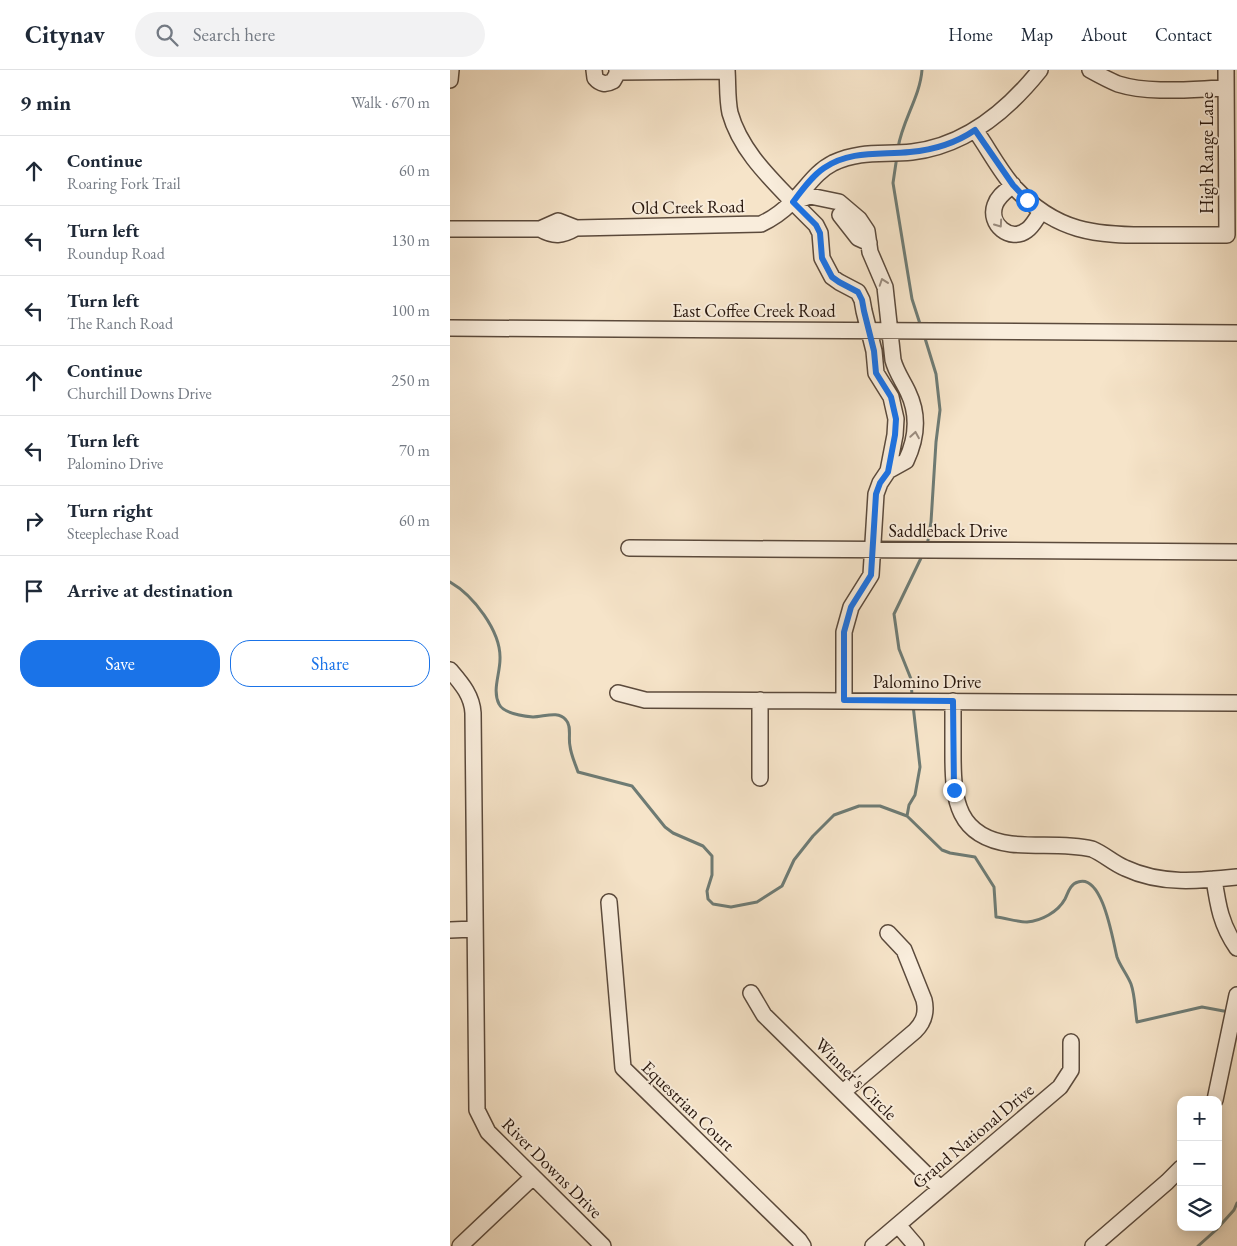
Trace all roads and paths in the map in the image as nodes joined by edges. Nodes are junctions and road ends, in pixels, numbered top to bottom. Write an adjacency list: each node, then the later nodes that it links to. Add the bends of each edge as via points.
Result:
1 (451, 70): 8 (street)
2 (594, 70): 7 (street, via 595,78 605,83 613,81)
3 (727, 70): 7 (street); 12 (street, via 730,111 741,140)
4 (1040, 70): 10 (street, Old Creek Road, via 1016,98)
5 (1090, 70): 9 (street, via 1132,87)
6 (1226, 70): 9 (street, High Range Lane)
7 (616, 71)
8 (450, 80)
9 (1226, 88): 14 (street, High Range Lane, via 1227,235 1108,235 1081,230)
10 (975, 130): 11 (street); 12 (street, Old Creek Road, via 955,141 926,150 845,158 824,168)
11 (1013, 185): 14 (street); 14 (street, one-way to 14, via 995,204 993,213 998,226 1011,234 1020,233 1028,230)
12 (793, 202): 13 (street, via 810,196 818,197 839,202); 15 (street, Old Creek Road, via 761,224 576,228 557,236 540,229); 16 (street)
13 (844, 212): 16 (street); 19 (street, one-way to 13, via 885,287 874,265 867,231 859,219)
14 (1041, 212)
15 (450, 230)
16 (820, 233): 18 (street, via 826,268 832,277 858,292)
17 (450, 328): 18 (street, East Coffee Creek Road)
18 (868, 330): 19 (street, East Coffee Creek Road); 21 (street, via 876,373 891,397 896,419)
19 (889, 330): 20 (street, East Coffee Creek Road); 21 (street, one-way to 19, via 906,461 916,424 911,400 895,370)
20 (1237, 333)
21 (888, 472): 23 (street, via 876,494)
22 (629, 548): 23 (street, Saddleback Drive)
23 (872, 549): 24 (street, Saddleback Drive); 28 (street, via 871,575 851,607 844,632)
24 (1237, 552)
25 (450, 670): 36 (street, River Downs Drive, via 464,686 472,704)
26 (618, 694): 27 (street, Palomino Drive, via 645,700)
27 (760, 700): 28 (street, Palomino Drive); 31 (street)
28 (844, 700): 29 (street, Palomino Drive)
29 (953, 701): 30 (street, Palomino Drive); 33 (street, via 954,790 964,818 976,831 1011,844 1092,848 1123,868 1162,880)
30 (1237, 703)
31 (760, 778)
32 (1237, 877): 33 (street)
33 (1214, 879): 38 (street, via 1222,923)
34 (609, 902): 50 (street, Equestrian Court, via 623,1068)
35 (450, 930): 36 (street)
36 (474, 930): 45 (street, River Downs Drive, via 477,1110 488,1132)
37 (888, 933): 42 (street, via 904,950 924,1000 924,1019 915,1031)
38 (1237, 948)
39 (751, 993): 42 (street, Winner's Circle, via 764,1014)
40 (1236, 997): 43 (street)
41 (1071, 1042): 46 (street, Grand National Drive, via 1072,1070 1060,1087)
42 (843, 1092): 46 (street, Winner's Circle)
43 (1216, 1096)
44 (1177, 1172): 53 (street)
45 (533, 1177): 48 (street); 49 (street, River Downs Drive)
46 (940, 1188): 47 (street, Grand National Drive)
47 (898, 1225): 51 (street, Grand National Drive); 52 (street)
48 (460, 1246)
49 (603, 1246)
50 (803, 1246)
51 (873, 1246)
52 (916, 1246)
53 (1092, 1246)

